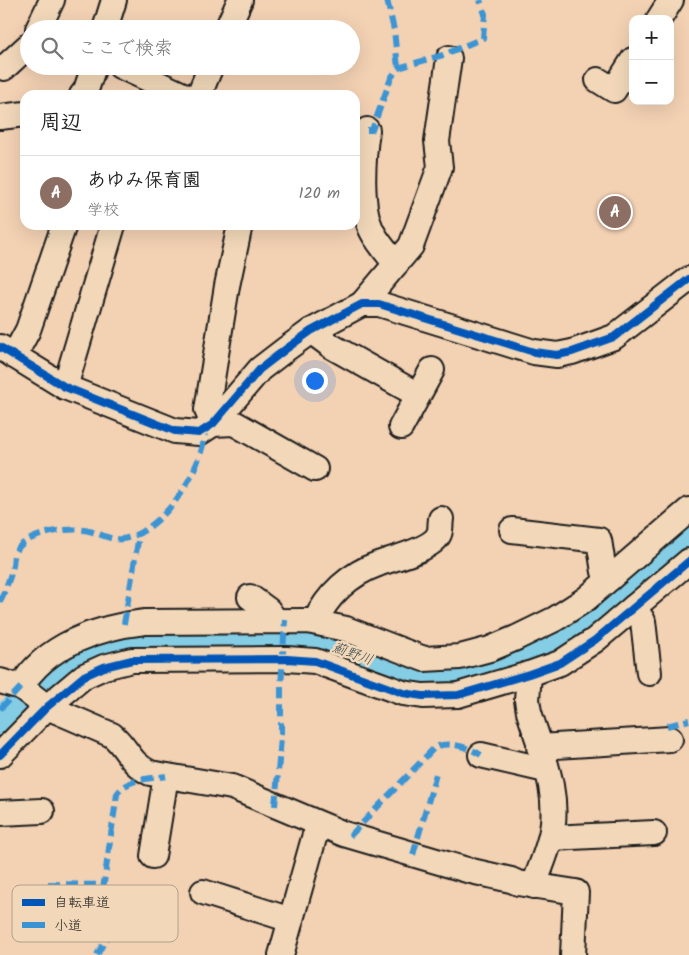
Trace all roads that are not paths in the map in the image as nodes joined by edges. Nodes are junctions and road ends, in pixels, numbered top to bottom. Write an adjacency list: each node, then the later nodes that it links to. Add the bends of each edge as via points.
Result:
1 (52, 0): 6 (street)
2 (114, 0): 7 (street)
3 (240, 0): 8 (street)
4 (671, 0): 5 (street)
5 (662, 15)
6 (43, 20)
7 (108, 20)
8 (231, 20)
9 (20, 54): 12 (street)
10 (449, 58): 26 (street, via 437,141 440,167 411,246)
11 (629, 66): 16 (street, via 614,90)
12 (1, 72)
13 (91, 75): 17 (street)
14 (140, 75): 18 (street)
15 (207, 75): 19 (street)
16 (598, 80)
17 (86, 90)
18 (172, 90)
19 (201, 90)
20 (20, 115): 21 (street)
21 (0, 117)
22 (362, 144): 26 (street, via 365,210 372,232)
23 (62, 230): 30 (street, via 28,330)
24 (112, 230): 32 (street)
25 (239, 230): 34 (street, via 209,401 208,410)
26 (396, 264): 28 (street)
27 (689, 279): 28 (street, via 614,337 557,355 534,352 379,304)
28 (362, 304): 29 (street)
29 (311, 330): 33 (street, via 331,346); 34 (street, via 260,369)
30 (7, 351): 32 (street)
31 (432, 370): 33 (street)
32 (65, 387): 34 (street, via 175,431 200,433)
33 (418, 395): 35 (street)
34 (213, 424): 36 (street, via 234,423)
35 (400, 428)
36 (315, 469)
37 (689, 510): 41 (street)
38 (441, 519): 45 (street, via 440,533 436,538 414,552 379,563 343,583)
39 (512, 530): 41 (street, via 599,540 604,572)
40 (689, 561): 43 (street)
41 (610, 578): 45 (street, via 586,599 554,619 516,638 460,657 424,659 346,629)
42 (250, 597): 44 (street, via 268,610)
43 (634, 607): 46 (street, via 643,621); 47 (street, via 595,640 560,663)
44 (275, 620): 45 (street); 48 (street, via 124,624 86,635 61,648 28,675)
45 (315, 622)
46 (648, 673)
47 (529, 674): 49 (street, via 458,695 423,696 383,687 315,661 132,660 84,676); 51 (street, via 528,712)
48 (11, 684): 49 (street)
49 (47, 707): 52 (street); 55 (street, via 112,735 142,769)
50 (670, 739): 51 (street)
51 (539, 747): 54 (street)
52 (0, 755)
53 (481, 755): 54 (street)
54 (546, 770): 60 (street, via 554,811)
55 (166, 776): 58 (street, via 232,787); 61 (street)
56 (42, 811): 57 (street)
57 (0, 813)
58 (320, 825): 62 (street, via 422,857); 64 (street)
59 (654, 834): 60 (street)
60 (551, 838): 62 (street)
61 (153, 856)
62 (534, 886): 66 (street, via 576,892)
63 (203, 892): 64 (street)
64 (290, 920): 65 (street)
65 (281, 955)
66 (573, 955)

